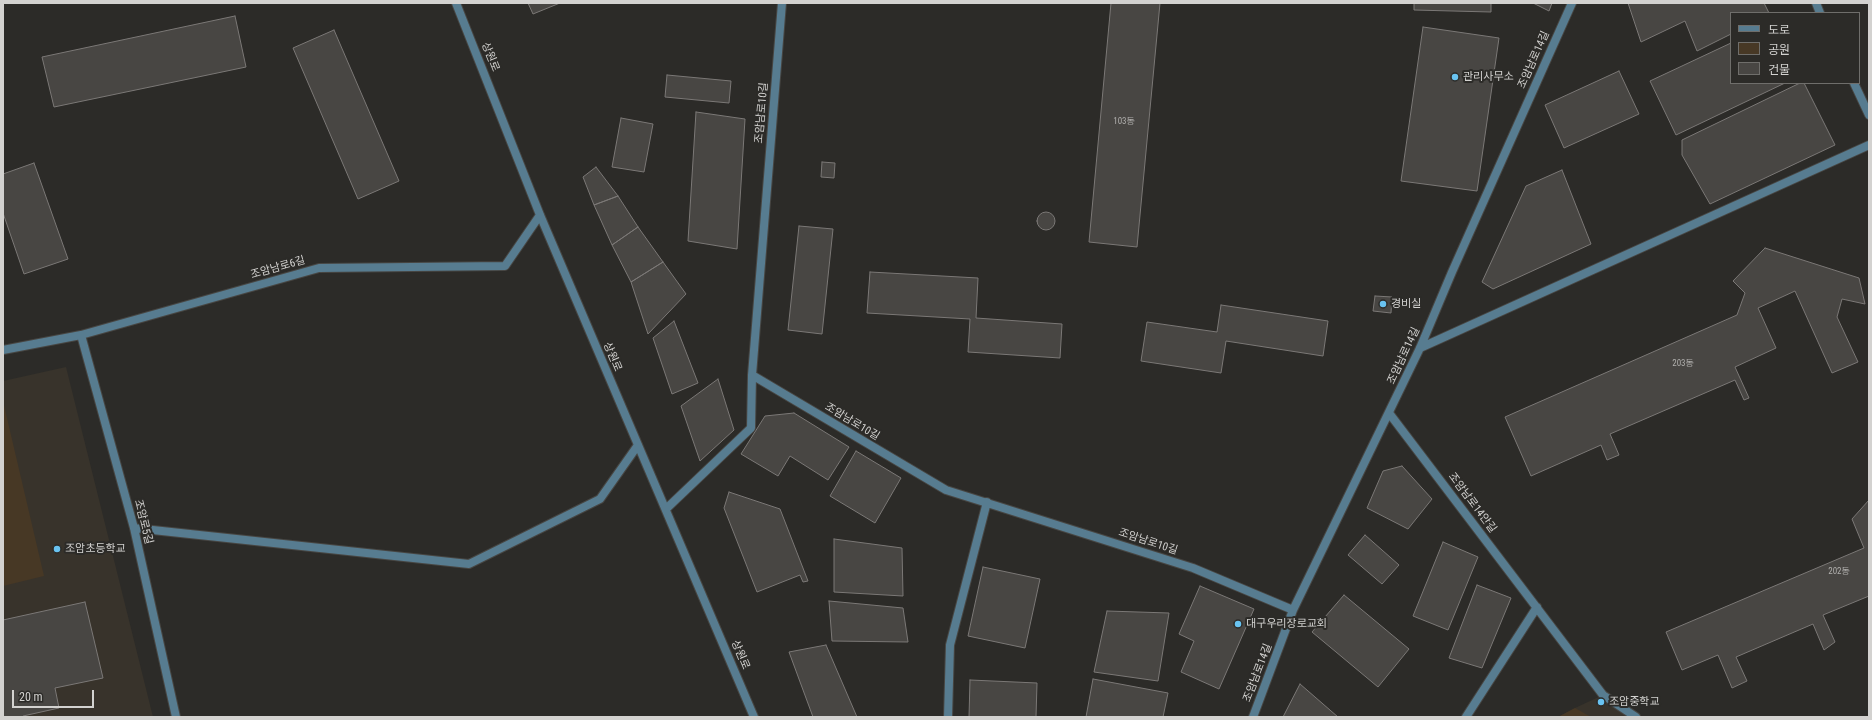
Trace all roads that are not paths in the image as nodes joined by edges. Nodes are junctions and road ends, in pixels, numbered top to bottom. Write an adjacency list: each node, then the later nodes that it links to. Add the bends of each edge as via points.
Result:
1 (456, 3): 7 (street, 상원로)
2 (782, 3): 11 (street, 조암남로10길)
3 (1572, 3): 9 (street, 조암남로14길)
4 (1854, 84): 5 (street)
5 (1869, 115)
6 (1869, 145): 9 (street)
7 (540, 215): 8 (street, 조암남로6길, via 505,266 319,268); 13 (street, 상원로)
8 (81, 335): 10 (street, 조암남로6길); 16 (street, 조암로5길)
9 (1420, 348): 12 (street, 조암남로14길)
10 (3, 350)
11 (752, 375): 14 (street, 조암남로10길, via 946,490); 15 (street, via 751,428)
12 (1389, 413): 17 (street, 조암남로14안길); 18 (street, 조암남로14길)
13 (638, 444): 15 (street, 상원로); 16 (street, via 600,499 469,564)
14 (986, 502): 18 (street, 조암남로10길, via 1193,568); 21 (street, via 950,645)
15 (667, 508): 20 (street, 상원로)
16 (134, 528): 19 (street, 조암로5길)
17 (1536, 607): 23 (street); 24 (street, 조암남로14안길, via 1603,695)
18 (1293, 610): 22 (street, 조암남로14길)
19 (176, 717)
20 (754, 717)
21 (948, 717)
22 (1253, 717)
23 (1466, 717)
24 (1636, 717)

